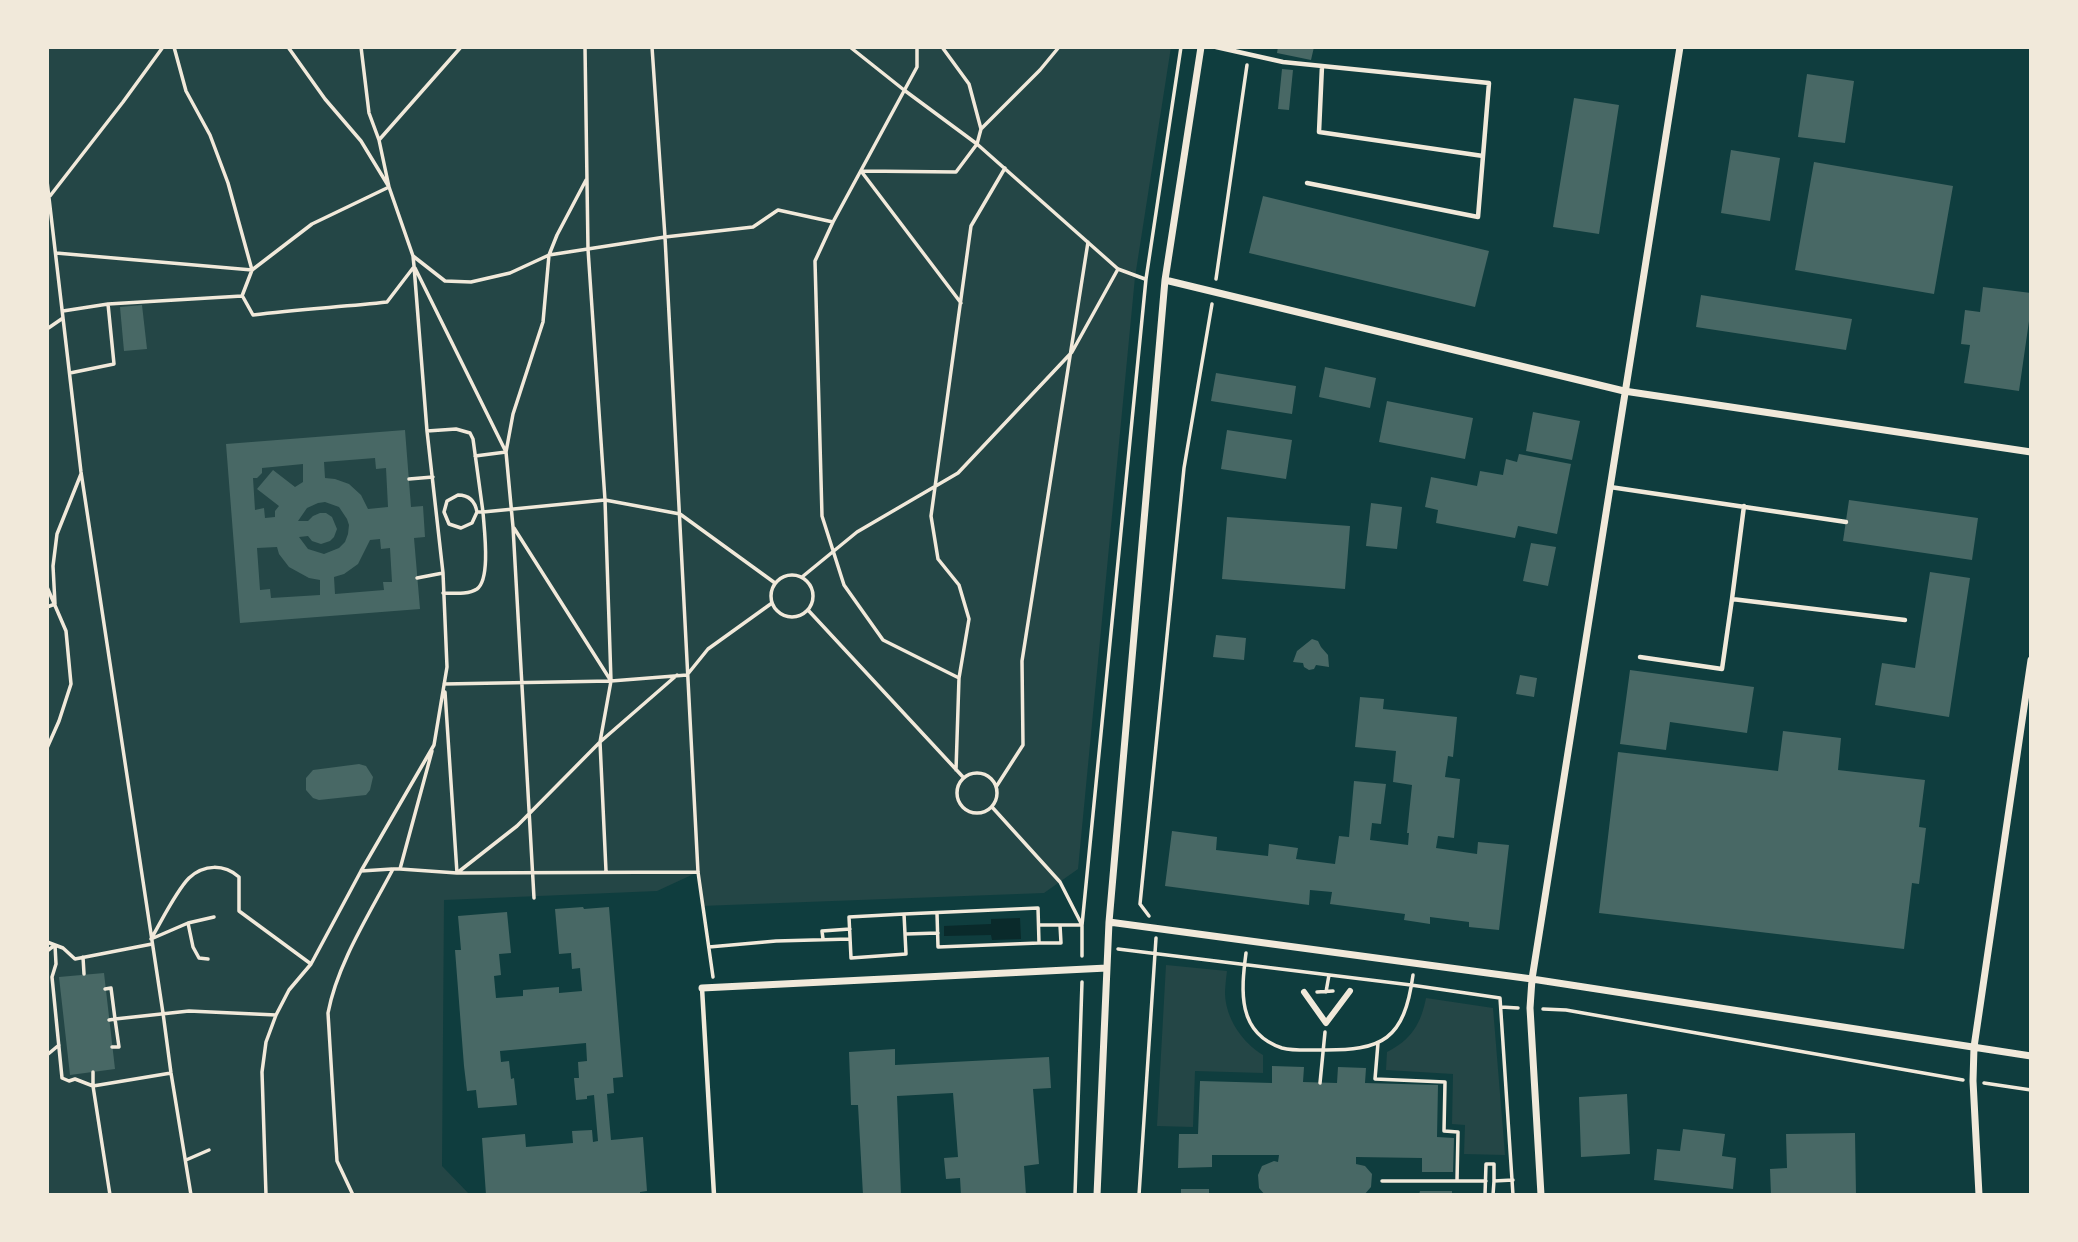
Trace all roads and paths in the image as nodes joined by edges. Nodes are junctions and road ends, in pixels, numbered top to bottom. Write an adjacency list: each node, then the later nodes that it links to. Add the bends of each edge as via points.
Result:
1 (163, 47): 29 (path)
2 (174, 47): 39 (path, via 186,91 228,183)
3 (288, 47): 28 (path)
4 (361, 47): 20 (path, via 369,113)
5 (461, 47): 20 (path)
6 (585, 47): 25 (path)
7 (652, 47): 31 (path)
8 (850, 47): 18 (path)
9 (917, 47): 18 (path, via 917,66)
10 (942, 47): 19 (path, via 969,84)
11 (1059, 47): 19 (path)
12 (1181, 47): 40 (path)
13 (1201, 47): 41 (street)
14 (1216, 47): 16 (lane)
15 (1680, 47): 51 (street)
16 (1248, 54): 17 (lane); 42 (path)
17 (1322, 66): 22 (lane, via 1319,132); 22 (lane, via 1489,83)
18 (904, 90): 21 (path); 24 (path)
19 (981, 130): 21 (path)
20 (379, 140): 28 (path)
21 (977, 144): 23 (path); 24 (path, via 957,172)
22 (1483, 156): 27 (lane, via 1478,217)
23 (1005, 168): 32 (path); 45 (path, via 971,226)
24 (861, 171): 30 (path); 45 (path)
25 (587, 178): 33 (path); 35 (path)
26 (47, 181): 29 (path)
27 (1307, 183)
28 (389, 187): 36 (path); 39 (path, via 312,224)
29 (49, 197): 34 (path)
30 (833, 222): 31 (path, via 778,210 753,227); 71 (path, via 815,261 822,516)
31 (665, 237): 33 (path); 68 (path)
32 (1088, 242): 38 (path); 49 (path)
33 (588, 249): 35 (path); 61 (path)
34 (56, 253): 39 (path); 46 (path)
35 (549, 255): 36 (path, via 510,273 471,282 445,281); 53 (path, via 543,322 513,414)
36 (413, 256): 37 (path)
37 (414, 266): 43 (path, via 387,302 253,315); 52 (path); 53 (path)
38 (1118, 269): 40 (path); 49 (path)
39 (252, 270): 43 (path)
40 (1146, 279): 41 (path); 114 (path)
41 (1164, 280): 42 (street); 110 (street)
42 (1214, 292): 51 (street); 115 (path, via 1184,468 1140,904)
43 (242, 296): 44 (path)
44 (107, 304): 46 (path); 50 (path, via 114,364)
45 (961, 304): 60 (path)
46 (63, 311): 47 (path)
47 (63, 318): 48 (path); 50 (path)
48 (47, 329)
49 (1072, 352): 60 (path, via 958,473); 97 (path, via 1022,661 1023,745)
50 (70, 373): 56 (path)
51 (1624, 391): 54 (street); 59 (street)
52 (427, 431): 55 (path, via 470,433); 57 (path)
53 (506, 452): 55 (path); 63 (path)
54 (2031, 452)
55 (475, 456): 66 (path)
56 (81, 472): 80 (path, via 57,534); 122 (path)
57 (433, 477): 58 (path); 67 (path)
58 (409, 479)
59 (1609, 486): 62 (lane); 136 (street)
60 (935, 487): 71 (path, via 857,532); 88 (path, via 931,516 937,559 959,585 969,619)
61 (605, 500): 63 (path); 68 (path); 89 (path)
62 (1744, 506): 69 (lane); 78 (lane)
63 (512, 509): 66 (path); 70 (path)
64 (444, 512): 65 (path, via 449,524 461,528 472,523); 65 (path, via 447,501 458,495 472,500); 67 (path)
65 (477, 512): 66 (path)
66 (483, 512): 77 (path, via 482,582 467,593)
67 (437, 513): 72 (path)
68 (680, 514): 75 (path); 86 (path)
69 (1846, 522)
70 (513, 527): 89 (path); 90 (path)
71 (833, 552): 73 (path); 88 (path, via 844,585 883,640)
72 (443, 573): 74 (path); 77 (path)
73 (802, 577): 75 (path, via 788,575); 82 (path, via 813,592)
74 (417, 578)
75 (775, 583): 79 (path)
76 (47, 587): 80 (path)
77 (443, 593): 91 (path)
78 (1732, 599): 83 (lane); 84 (lane, via 1722,669)
79 (772, 603): 82 (path, via 788,617); 86 (path, via 708,649)
80 (55, 604): 81 (path); 94 (path, via 66,631 71,684)
81 (47, 607)
82 (808, 610): 95 (path)
83 (1905, 620)
84 (1640, 657)
85 (2031, 660): 153 (street)
86 (687, 674): 87 (path); 103 (path)
87 (677, 676): 89 (path); 92 (path)
88 (959, 678): 95 (path)
89 (611, 681): 90 (path); 92 (path)
90 (522, 682): 91 (path); 99 (path)
91 (444, 683): 93 (path); 104 (path)
92 (600, 742): 99 (path); 102 (path)
93 (434, 745): 100 (path); 101 (path)
94 (47, 748)
95 (956, 770): 96 (path)
96 (963, 777): 97 (path, via 982,773); 98 (path, via 956,792 962,807 977,813)
97 (996, 787): 98 (path)
98 (992, 807): 114 (path, via 1060,882)
99 (530, 813): 104 (path); 105 (path)
100 (400, 869): 101 (path); 104 (path); 176 (path, via 393,869 353,945 328,1013 337,1161)
101 (361, 871): 131 (path)
102 (606, 872): 103 (path); 105 (path)
103 (698, 872): 125 (path)
104 (457, 873): 105 (path)
105 (534, 873): 106 (path)
106 (534, 898)
107 (937, 913): 108 (path); 112 (path, via 1038,908); 117 (path)
108 (904, 914): 116 (path, via 849,917); 118 (path)
109 (214, 917): 111 (path)
110 (1109, 922): 115 (street); 126 (street)
111 (188, 923): 122 (path); 130 (path, via 199,958)
112 (1039, 925): 113 (path); 123 (path)
113 (1060, 925): 114 (path); 123 (path, via 1061,943)
114 (1082, 925): 133 (path)
115 (1157, 928): 128 (path); 136 (street)
116 (850, 929): 119 (path); 120 (path, via 822,931)
117 (938, 933): 118 (path); 123 (path, via 938,947)
118 (905, 934): 119 (path, via 906,954 851,958)
119 (851, 939): 120 (path)
120 (823, 940): 125 (path)
121 (47, 942): 124 (path)
122 (151, 942): 129 (path); 131 (path, via 190,877 221,866 239,877 239,911); 147 (path)
123 (1040, 943)
124 (55, 945): 127 (path); 129 (path, via 75,959); 144 (path)
125 (709, 947): 137 (path)
126 (1108, 948): 128 (path); 132 (street)
127 (47, 951)
128 (1155, 953): 135 (path); 180 (path)
129 (83, 957): 134 (path)
130 (208, 959)
131 (311, 964): 148 (path)
132 (1107, 968): 133 (street); 179 (street)
133 (1082, 970): 137 (street); 178 (path)
134 (84, 975)
135 (1329, 975): 142 (path); 145 (path, via 1500,998)
136 (1532, 979): 146 (street); 153 (street)
137 (715, 987): 138 (street)
138 (702, 988): 177 (lane)
139 (105, 989): 149 (path, via 111,988)
140 (1350, 991): 141 (street, via 1326,1023)
141 (1304, 992)
142 (1326, 992)
143 (62, 1002): 144 (path)
144 (55, 1003): 152 (path)
145 (1501, 1007): 146 (path); 168 (path)
146 (1530, 1008): 162 (path, via 1566,1010); 184 (street)
147 (163, 1013): 148 (path); 149 (path); 161 (path)
148 (276, 1015): 175 (path, via 262,1072)
149 (115, 1019): 150 (path); 154 (path, via 119,1047)
150 (109, 1020)
151 (1378, 1043): 170 (path, via 1375,1079 1445,1082 1444,1131 1458,1132)
152 (59, 1045): 156 (path); 159 (path)
153 (1973, 1047): 157 (street); 162 (street)
154 (112, 1048)
155 (1324, 1050): 163 (path)
156 (47, 1055)
157 (2031, 1056)
158 (68, 1057): 159 (path)
159 (60, 1058): 164 (path, via 62,1078)
160 (93, 1072): 164 (path)
161 (171, 1073): 164 (path); 167 (path)
162 (1973, 1081): 165 (path); 185 (street)
163 (1320, 1083)
164 (93, 1086): 173 (path)
165 (2031, 1090)
166 (209, 1150): 167 (path)
167 (186, 1160): 174 (path)
168 (1513, 1180): 172 (path); 183 (path)
169 (1382, 1181): 170 (path)
170 (1457, 1181): 171 (path)
171 (1486, 1181): 172 (path, via 1486,1164 1494,1164); 181 (path)
172 (1493, 1181): 182 (path)
173 (110, 1195)
174 (191, 1195)
175 (266, 1195)
176 (353, 1195)
177 (714, 1195)
178 (1075, 1195)
179 (1097, 1195)
180 (1139, 1195)
181 (1487, 1195)
182 (1493, 1195)
183 (1513, 1195)
184 (1541, 1195)
185 (1979, 1195)

